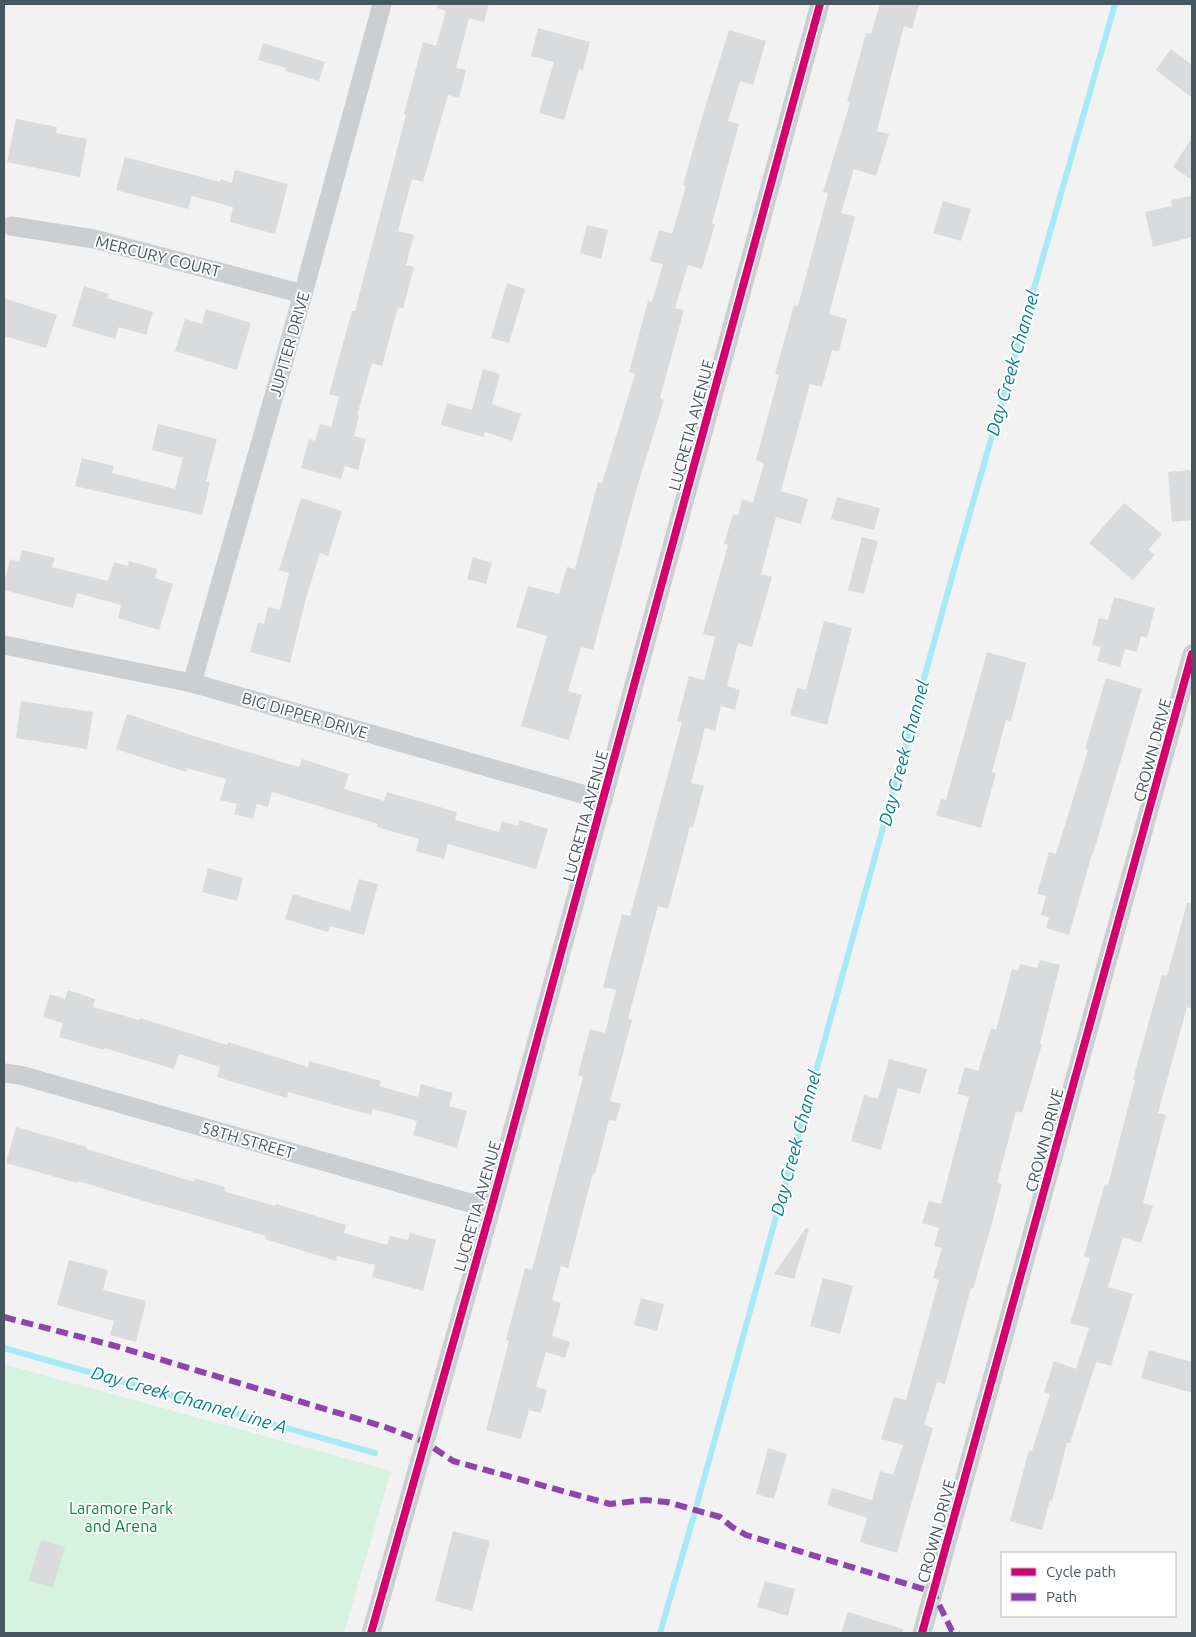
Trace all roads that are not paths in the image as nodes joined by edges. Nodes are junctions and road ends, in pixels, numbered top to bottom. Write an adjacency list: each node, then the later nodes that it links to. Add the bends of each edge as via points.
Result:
1 (382, 4): 4 (street, JUPITER DRIVE)
2 (817, 5): 8 (street, LUCRETIA AVENUE)
3 (11, 226): 4 (street, MERCURY COURT, via 94,239)
4 (304, 294): 7 (street, JUPITER DRIVE)
5 (4, 646): 7 (street, BIG DIPPER DRIVE)
6 (1192, 654): 12 (street, CROWN DRIVE)
7 (192, 683): 8 (street, BIG DIPPER DRIVE)
8 (603, 800): 10 (street, LUCRETIA AVENUE)
9 (4, 1073): 10 (street, 58TH STREET)
10 (491, 1209): 11 (street, LUCRETIA AVENUE)
11 (371, 1633)
12 (922, 1633)

